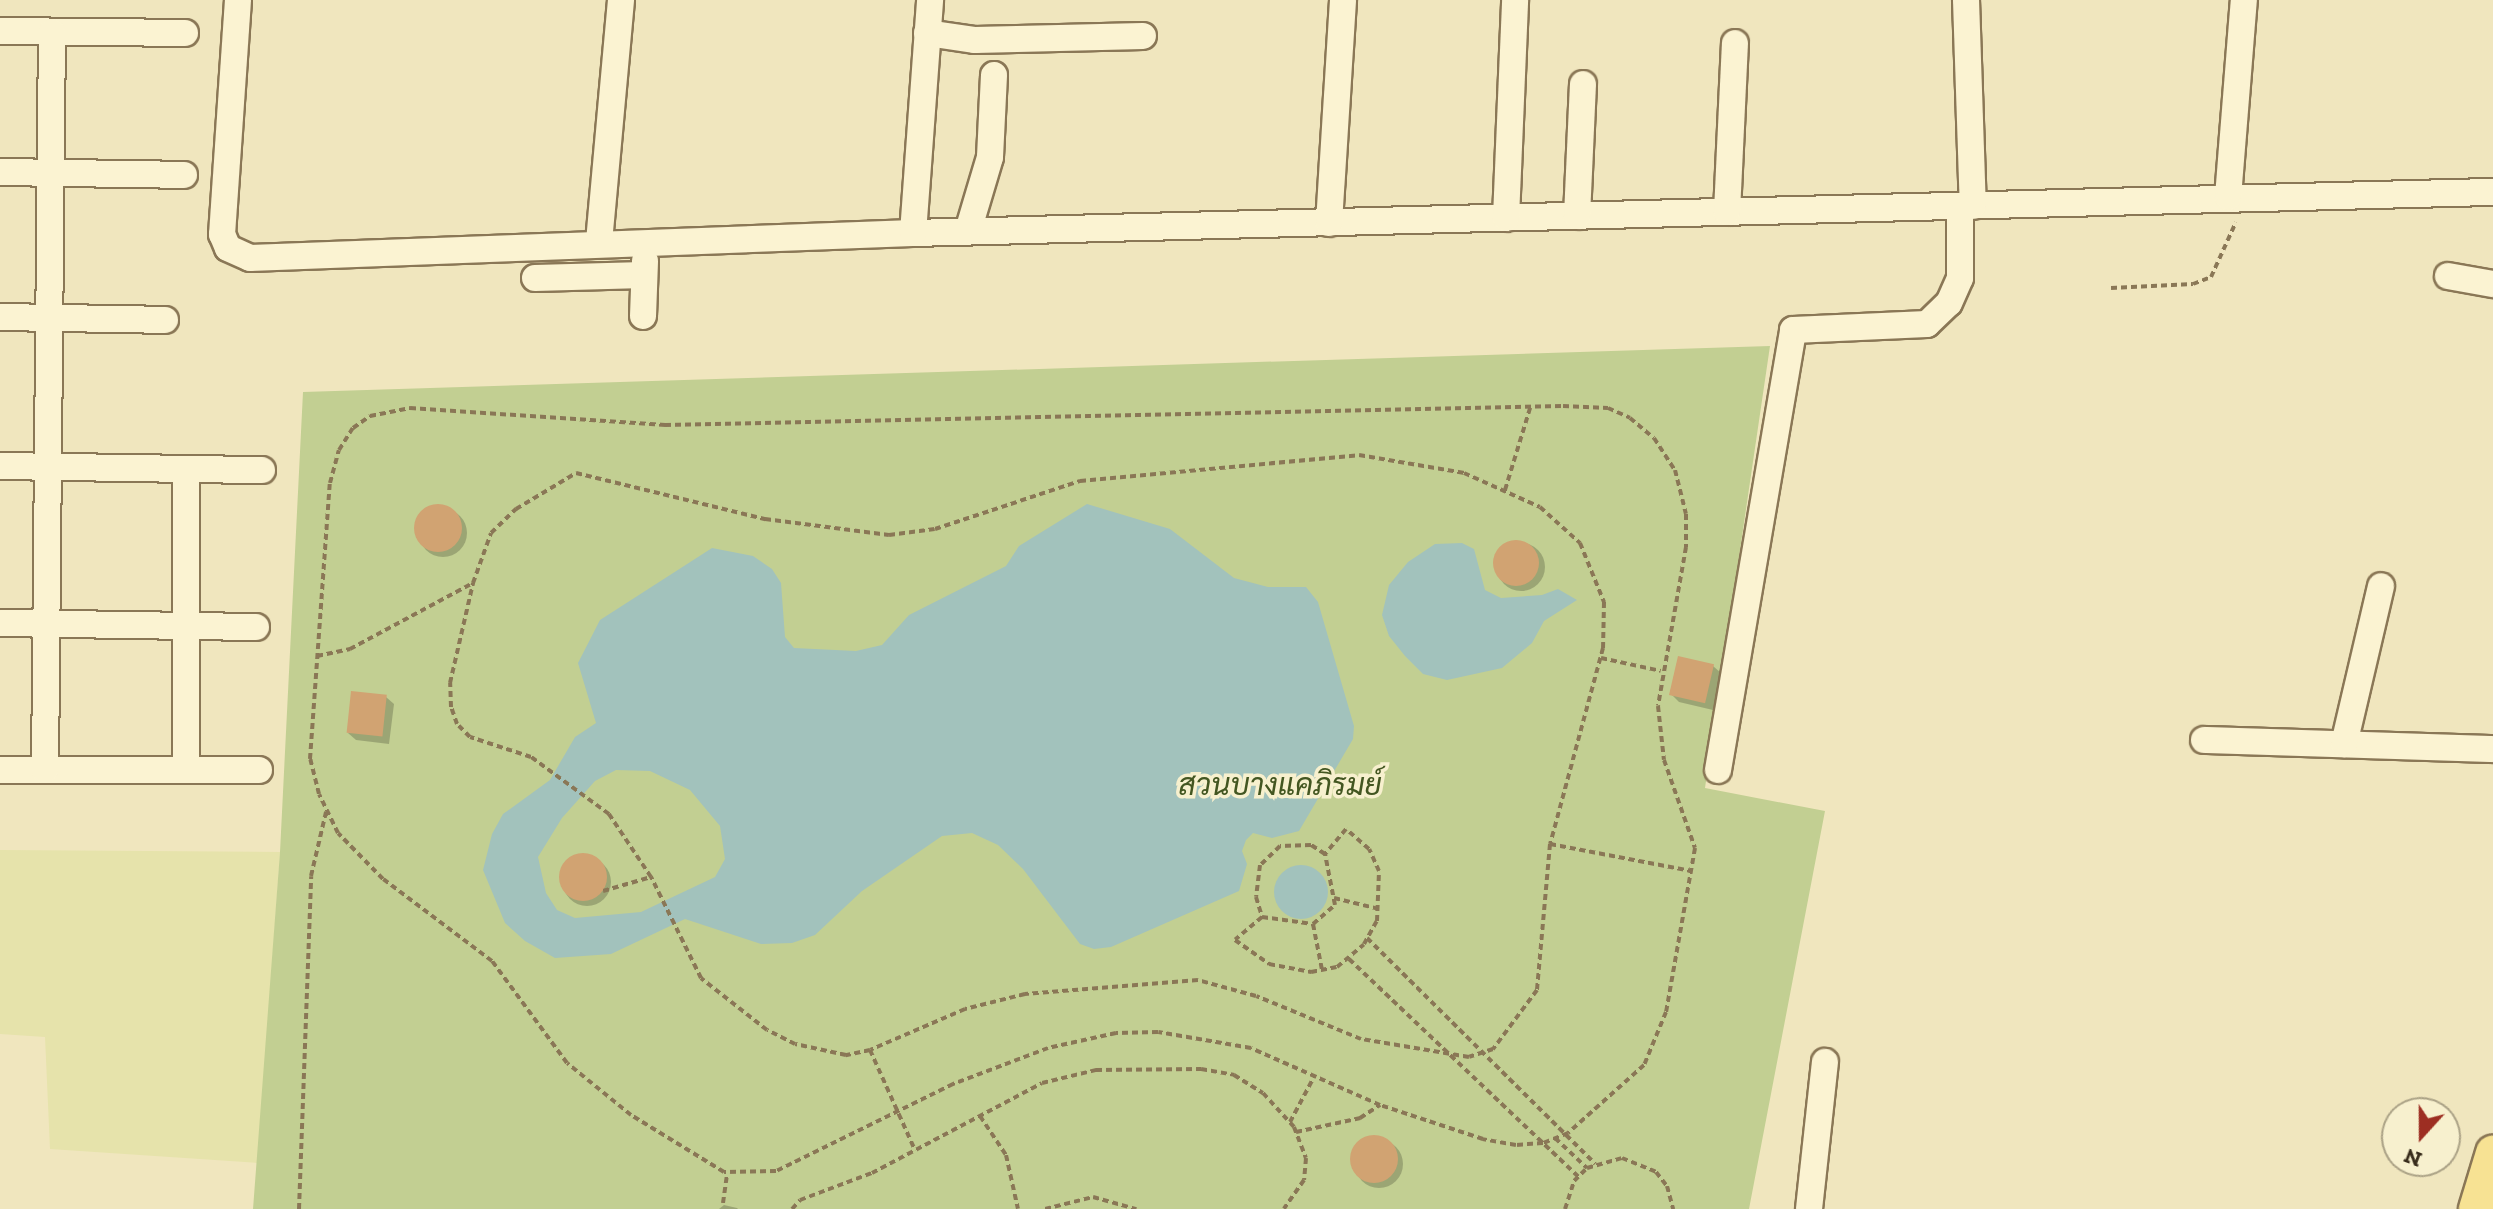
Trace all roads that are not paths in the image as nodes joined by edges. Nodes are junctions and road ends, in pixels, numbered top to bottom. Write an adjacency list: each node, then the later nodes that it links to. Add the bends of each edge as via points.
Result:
1 (238, 0): 29 (street, via 222,234 228,248 250,258)
2 (621, 0): 29 (street)
3 (930, 0): 11 (street)
4 (1343, 0): 25 (street)
5 (1515, 0): 24 (street)
6 (1966, 0): 21 (street)
7 (2244, 0): 20 (street)
8 (0, 31): 9 (street)
9 (52, 32): 10 (street); 17 (street)
10 (185, 33)
11 (927, 33): 12 (street, via 975,40); 27 (street)
12 (1143, 36)
13 (1735, 43): 22 (street)
14 (994, 75): 26 (street, via 990,157)
15 (1583, 84): 23 (street)
16 (0, 172): 17 (street)
17 (51, 173): 18 (street); 36 (street)
18 (184, 175)
19 (2493, 192): 20 (street)
20 (2237, 197): 21 (street)
21 (1966, 206): 22 (street); 54 (street, via 1960,278 1949,303 1927,324 1793,330)
22 (1727, 212): 23 (street)
23 (1577, 216): 24 (street)
24 (1506, 218): 25 (street)
25 (1329, 223): 26 (street)
26 (968, 231): 27 (street)
27 (913, 233): 28 (street)
28 (645, 241): 29 (street); 30 (street)
29 (599, 242)
30 (644, 275): 32 (street); 34 (street)
31 (2448, 276): 33 (street)
32 (535, 278)
33 (2493, 284)
34 (643, 316)
35 (0, 317): 36 (street)
36 (50, 318): 37 (street); 39 (street)
37 (165, 320)
38 (0, 466): 39 (street)
39 (48, 467): 40 (street); 44 (street)
40 (186, 469): 41 (street); 45 (street)
41 (262, 470)
42 (2381, 586): 48 (street)
43 (0, 623): 44 (street)
44 (46, 624): 45 (street); 52 (street)
45 (186, 626): 46 (street); 50 (street)
46 (256, 627)
47 (2204, 740): 48 (street)
48 (2344, 744): 49 (street)
49 (2493, 749)
50 (186, 769): 52 (street); 53 (street)
51 (0, 770): 52 (street)
52 (45, 770)
53 (259, 770)
54 (1718, 770)
55 (1825, 1062): 57 (street)
56 (2493, 1153): 58 (main road)
57 (1809, 1209)
58 (2476, 1209)

